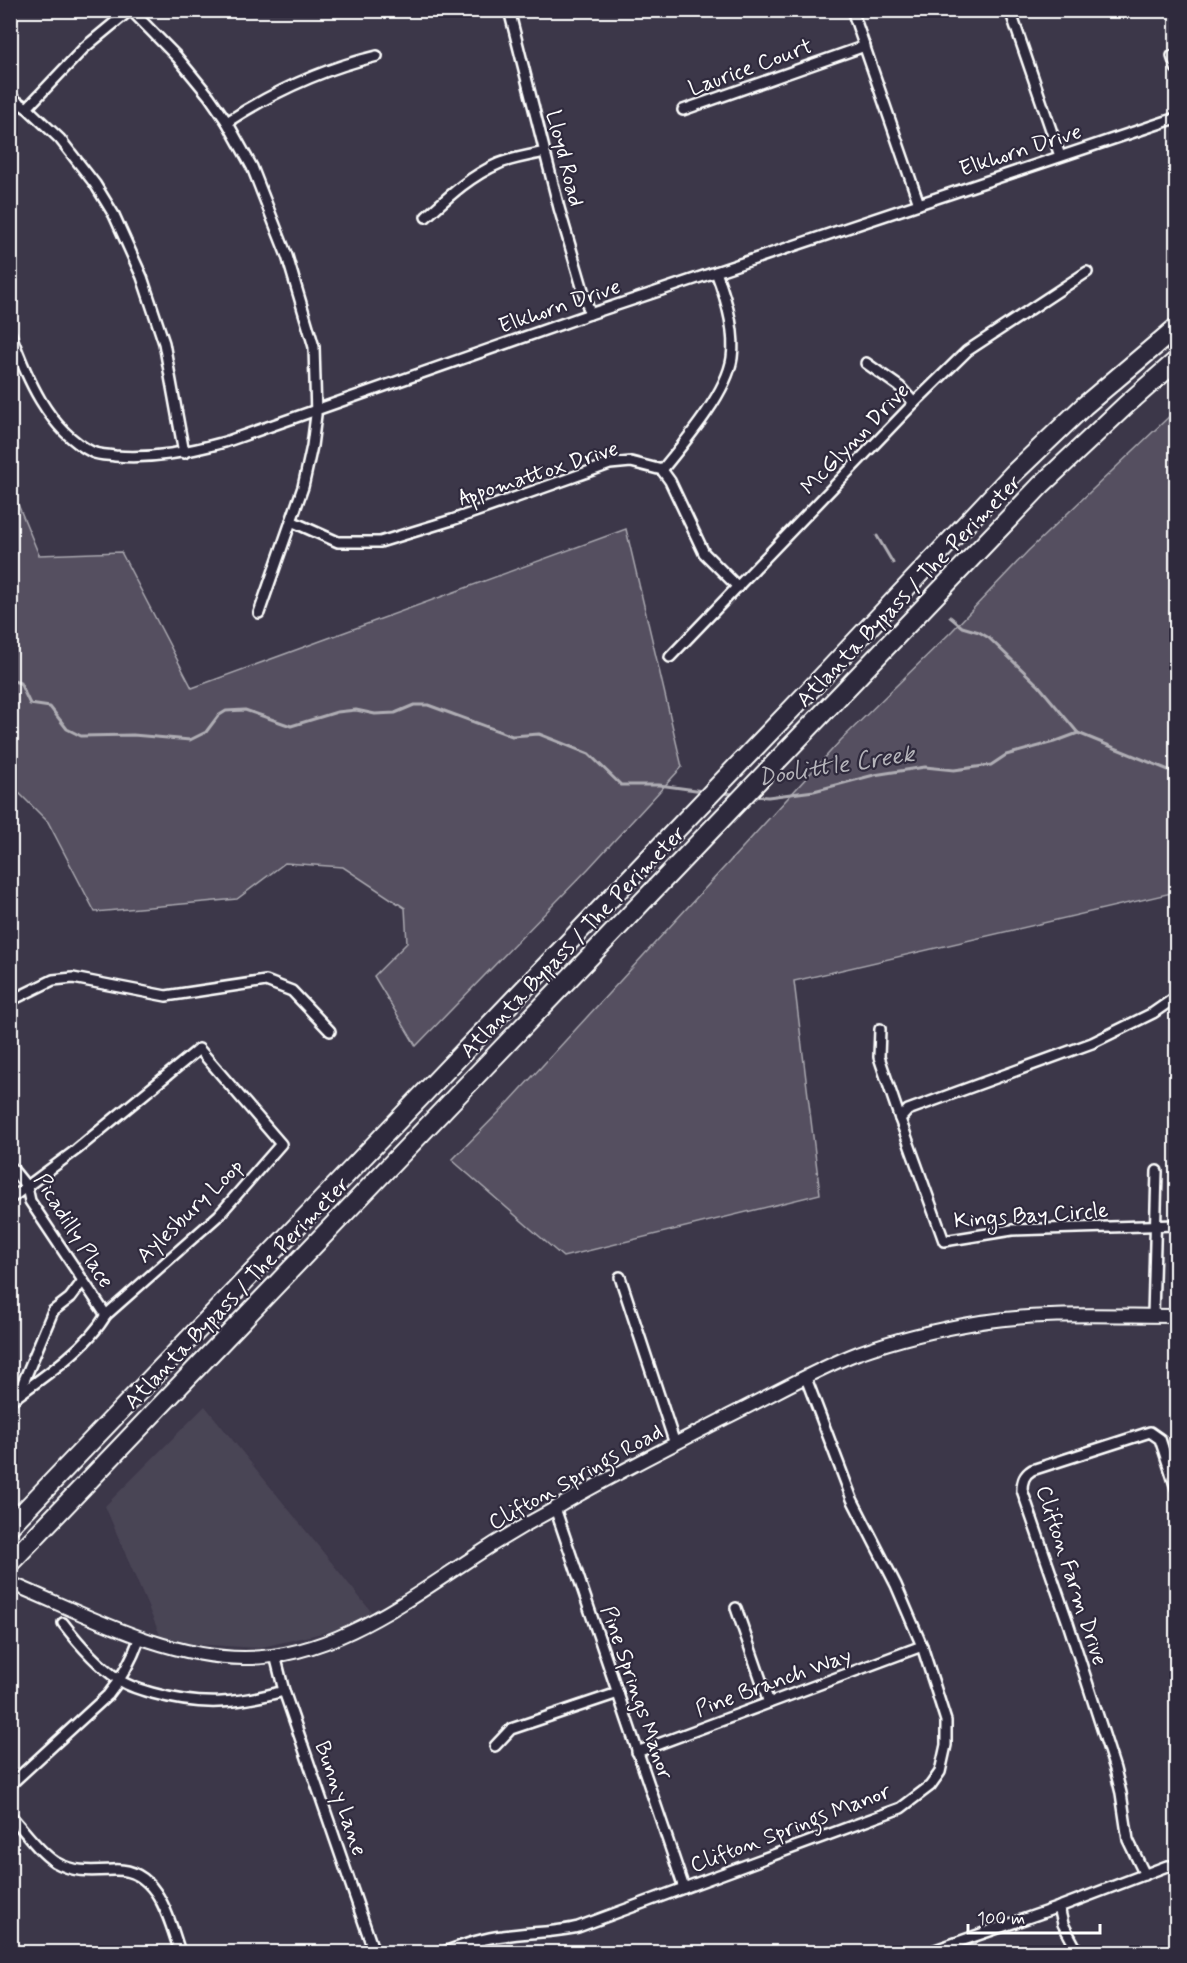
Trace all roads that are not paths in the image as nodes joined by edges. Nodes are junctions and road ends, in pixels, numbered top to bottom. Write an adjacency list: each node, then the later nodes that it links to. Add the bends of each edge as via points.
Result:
1 (130, 10): 10 (street, via 84,48); 13 (street, via 177,57)
2 (509, 10): 14 (street, Lloyd Road)
3 (852, 10): 5 (street)
4 (1010, 10): 15 (street)
5 (865, 46): 11 (street, Laurice Court); 16 (street)
6 (376, 56): 13 (street, via 318,73)
7 (1172, 56): 8 (street)
8 (1176, 68)
9 (10, 97): 10 (street)
10 (27, 108): 27 (street, via 60,139 114,215 142,277 164,343)
11 (683, 111)
12 (1176, 118): 15 (street, Elkhorn Drive)
13 (227, 122): 26 (street, via 252,167 303,304 314,347)
14 (544, 152): 17 (street, via 500,164 476,176); 20 (street, Lloyd Road)
15 (1060, 156): 16 (street, Elkhorn Drive)
16 (919, 204): 18 (street, Elkhorn Drive)
17 (426, 217)
18 (716, 272): 20 (street, Elkhorn Drive); 28 (street, via 733,344 729,370 715,398)
19 (1087, 272): 25 (street, McGlynn Drive, via 968,351)
20 (590, 314): 26 (street, Elkhorn Drive)
21 (1176, 328): 54 (highway, Atlanta Bypass / The Perimeter, via 1084,406 1014,473)
22 (10, 332): 27 (street, Elkhorn Drive, via 38,395 74,440 94,453 132,457)
23 (1176, 361): 55 (highway, Atlanta Bypass / The Perimeter, via 1041,485)
24 (866, 363): 25 (street, via 886,375)
25 (914, 403): 30 (street, McGlynn Drive)
26 (315, 411): 27 (street, Elkhorn Drive); 29 (street, via 312,446)
27 (184, 453)
28 (662, 470): 29 (street, Appomattox Drive, via 631,462 610,464 381,542 338,542); 30 (street, via 704,553)
29 (291, 521): 31 (street)
30 (738, 587): 32 (street, McGlynn Drive)
31 (260, 613)
32 (670, 657)
33 (1176, 997): 37 (street, via 1092,1043 908,1110)
34 (10, 1001): 36 (street, via 53,980 73,978 166,996 266,981 292,991)
35 (880, 1029): 37 (street, Kings Bay Circle, via 879,1057)
36 (330, 1031)
37 (900, 1119): 42 (street, Kings Bay Circle, via 944,1240 1012,1230)
38 (10, 1166): 40 (street, Picadilly Place)
39 (1157, 1171): 42 (street)
40 (27, 1187): 41 (street, Aylesbury Loop); 45 (street, Picadilly Place, via 30,1201); 46 (street, Aylesbury Loop, via 199,1049 281,1144 219,1215)
41 (10, 1199)
42 (1155, 1225): 43 (street, Kings Bay Circle); 47 (street)
43 (1176, 1225)
44 (620, 1277): 51 (street)
45 (82, 1282): 46 (street, Picadilly Place); 50 (street, via 53,1311)
46 (106, 1315): 50 (street, Aylesbury Loop, via 54,1370)
47 (1153, 1316): 48 (street, Clifton Springs Road); 49 (street, Clifton Springs Road, via 1049,1316 982,1322 856,1354)
48 (1176, 1316)
49 (806, 1378): 51 (street, Clifton Springs Road); 60 (street, Clifton Springs Manor, via 852,1499)
50 (14, 1399)
51 (675, 1444): 53 (street, Clifton Springs Road)
52 (1176, 1488): 71 (street, Clifton Farm Drive, via 1160,1439 1150,1432 1032,1470 1022,1484 1115,1769 1128,1840)
53 (555, 1508): 61 (street, Clifton Springs Road, via 389,1613 317,1645); 64 (street, Pine Springs Manor)
54 (10, 1526)
55 (10, 1563)
56 (10, 1583): 59 (street, Clifton Springs Road)
57 (736, 1608): 65 (street)
58 (63, 1623): 62 (street, via 98,1664)
59 (140, 1637): 61 (street, Clifton Springs Road, via 210,1654 243,1658); 62 (street)
60 (922, 1646): 65 (street, Pine Branch Way); 72 (street, Clifton Springs Manor, via 942,1704 947,1733 944,1760 930,1786 901,1808)
61 (275, 1655): 63 (street, Bunny Lane)
62 (120, 1681): 63 (street, via 176,1700 207,1703 250,1700); 68 (street)
63 (284, 1690): 75 (street, Bunny Lane)
64 (618, 1693): 66 (street, via 511,1729); 67 (street, Pine Springs Manor)
65 (769, 1703): 67 (street, Pine Branch Way)
66 (495, 1746)
67 (637, 1752): 72 (street, Pine Springs Manor)
68 (10, 1785)
69 (10, 1815): 74 (street, via 54,1861 80,1871 116,1870 141,1877 162,1901)
70 (1176, 1866): 71 (street)
71 (1145, 1875): 73 (street)
72 (684, 1888): 76 (street, Clifton Springs Manor, via 578,1927 502,1936)
73 (1059, 1907): 77 (street); 78 (street)
74 (180, 1953)
75 (374, 1953)
76 (444, 1953)
77 (929, 1953)
78 (1078, 1953)

